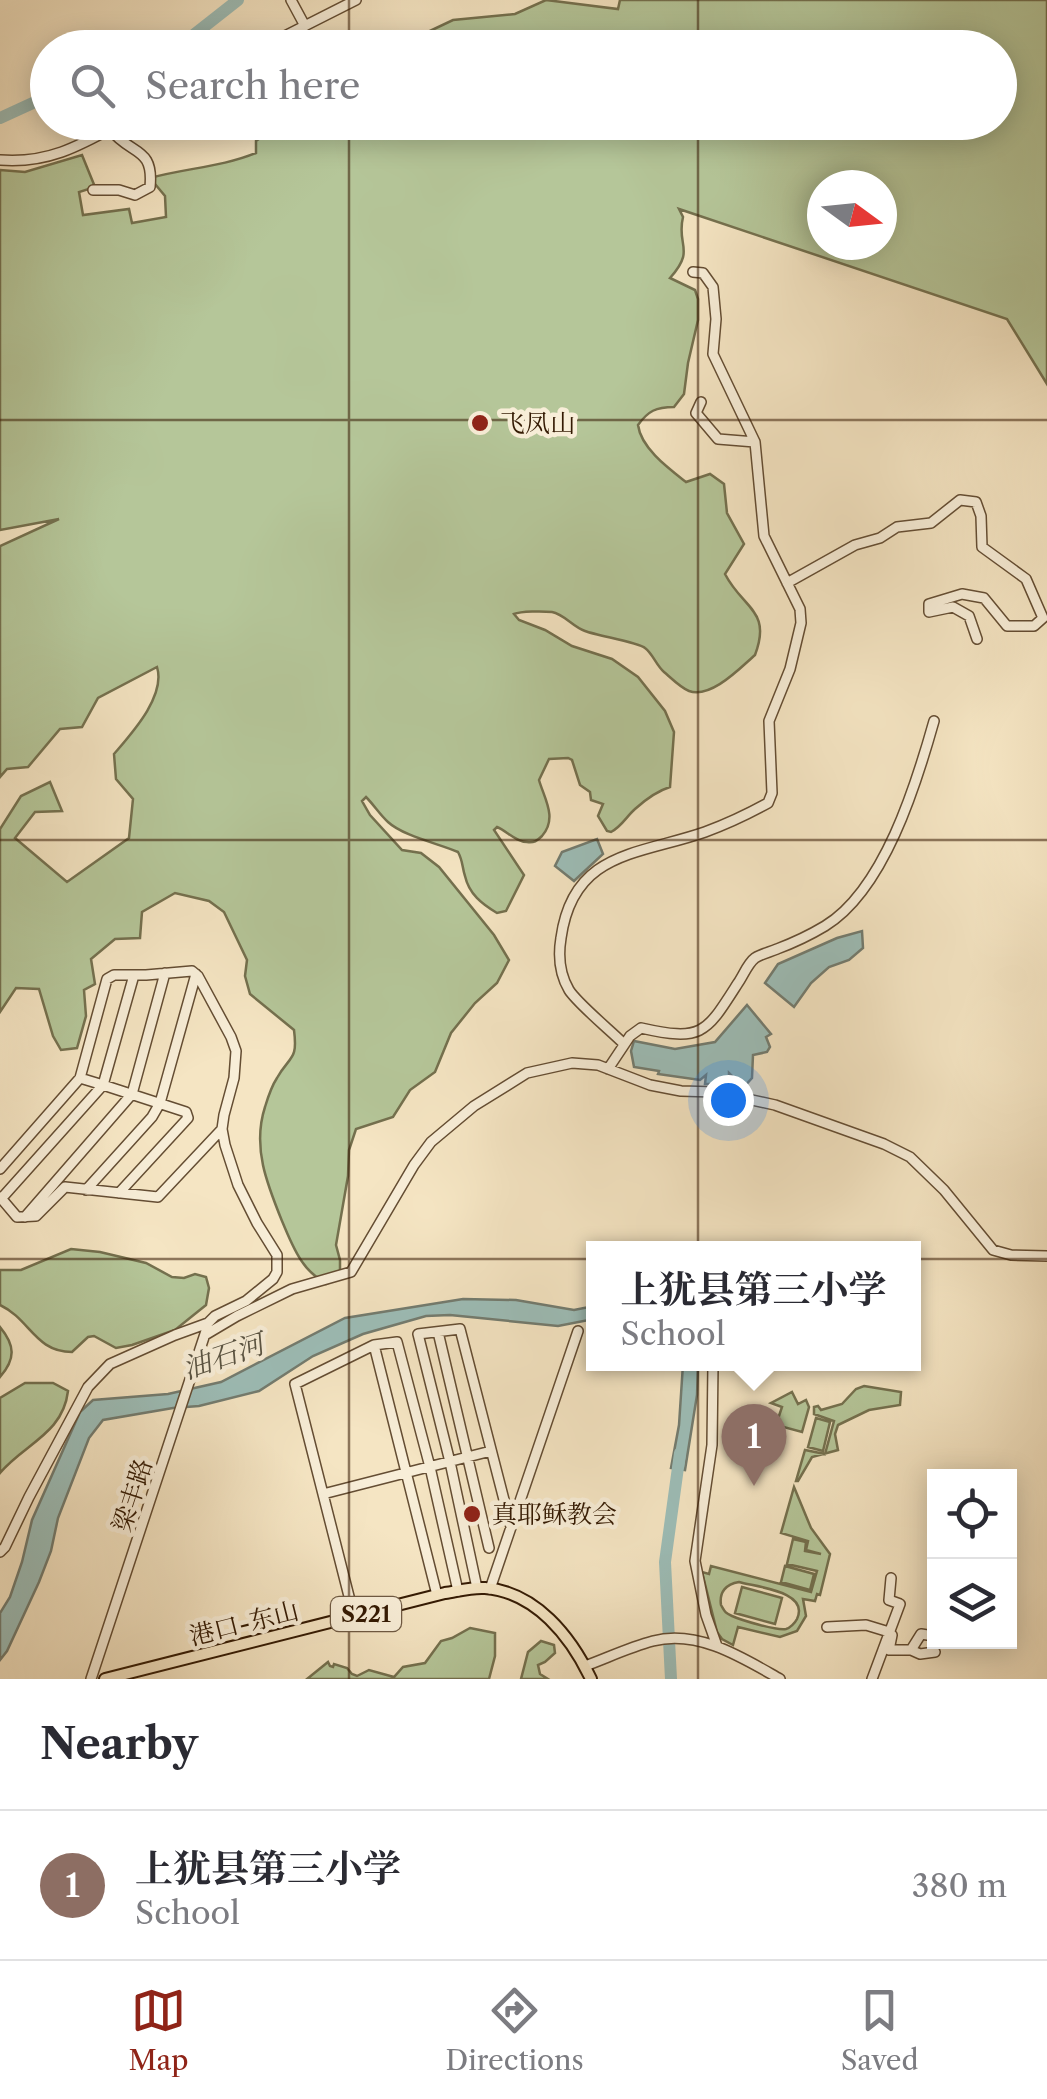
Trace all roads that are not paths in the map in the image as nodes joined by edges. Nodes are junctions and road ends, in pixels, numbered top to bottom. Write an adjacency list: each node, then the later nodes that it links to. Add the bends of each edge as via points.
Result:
1 (291, 0): 3 (street)
2 (356, 0): 3 (street)
3 (305, 26): 4 (street)
4 (297, 30)
5 (91, 140): 7 (street, via 41,159)
6 (118, 140): 8 (street, via 149,162 150,187 135,195)
7 (0, 160)
8 (93, 190)
9 (693, 272): 11 (street, via 703,273 713,287 713,354)
10 (700, 402): 11 (street, via 696,413 718,439)
11 (755, 442): 12 (street, via 764,536)
12 (786, 583): 13 (street, via 854,545 930,522 960,500 976,502 982,547 1026,578 1043,618 1034,626 1006,626 984,598 962,594 929,604 929,612 952,607 970,616); 18 (street, via 800,623 769,721 768,803 703,833 606,862 581,886 564,919 558,960 570,991)
13 (977, 639)
14 (934, 721): 18 (street, via 890,843 848,908 826,926 754,959 713,1022 692,1034 641,1028)
15 (165, 973): 16 (street); 17 (street); 22 (street)
16 (196, 974): 23 (street); 24 (street, via 236,1051)
17 (134, 975): 20 (street, via 107,979); 21 (street)
18 (624, 1044): 19 (street)
19 (608, 1069): 30 (street, via 650,1085 775,1105 884,1144 910,1157 944,1190 993,1250); 34 (street, via 572,1063 527,1074 474,1106 422,1154 351,1272 292,1289)
20 (80, 1078): 21 (street); 25 (street)
21 (103, 1086): 22 (street); 28 (street)
22 (132, 1094): 23 (street); 29 (street)
23 (160, 1104): 26 (street); 27 (street, via 188,1118)
24 (222, 1129): 27 (street, via 158,1197); 31 (street, via 238,1185 278,1263 273,1279)
25 (0, 1169)
26 (86, 1190): 27 (street); 29 (street, via 65,1187 36,1216)
27 (118, 1193)
28 (1, 1198): 29 (street)
29 (25, 1217)
30 (1047, 1256)
31 (208, 1324): 34 (street, 梁丰路); 45 (street, via 110,1364 88,1387)
32 (578, 1331): 43 (street)
33 (438, 1332): 37 (street, via 460,1328); 38 (street); 39 (street, via 418,1334)
34 (205, 1336): 58 (street, 梁丰路)
35 (374, 1345): 40 (street, via 397,1342); 41 (street); 42 (street, via 295,1384)
36 (713, 1371): 54 (street, via 712,1445 695,1562)
37 (492, 1451): 38 (street); 43 (street)
38 (468, 1458): 39 (street); 44 (street)
39 (450, 1462): 40 (street); 47 (street)
40 (430, 1467): 41 (street); 48 (street)
41 (406, 1473): 42 (street); 49 (street)
42 (323, 1494): 50 (street)
43 (511, 1527): 47 (street)
44 (489, 1548)
45 (0, 1552)
46 (892, 1578): 52 (street, via 889,1600 900,1604)
47 (483, 1588): 48 (main road, 港口-东山 / S221); 57 (main road, via 543,1612)
48 (458, 1591): 49 (main road, 港口-东山 / S221)
49 (437, 1595): 50 (main road, 港口-东山 / S221)
50 (354, 1616): 59 (main road, 港口-东山 / S221)
51 (827, 1627): 52 (street)
52 (890, 1630): 55 (street, via 889,1650); 62 (street)
53 (927, 1635): 55 (street)
54 (717, 1646): 57 (street, via 656,1640); 61 (street)
55 (911, 1650): 56 (street)
56 (935, 1652)
57 (585, 1666): 60 (main road)
58 (91, 1679)
59 (105, 1679)
60 (592, 1679)
61 (780, 1679)
62 (872, 1679)

